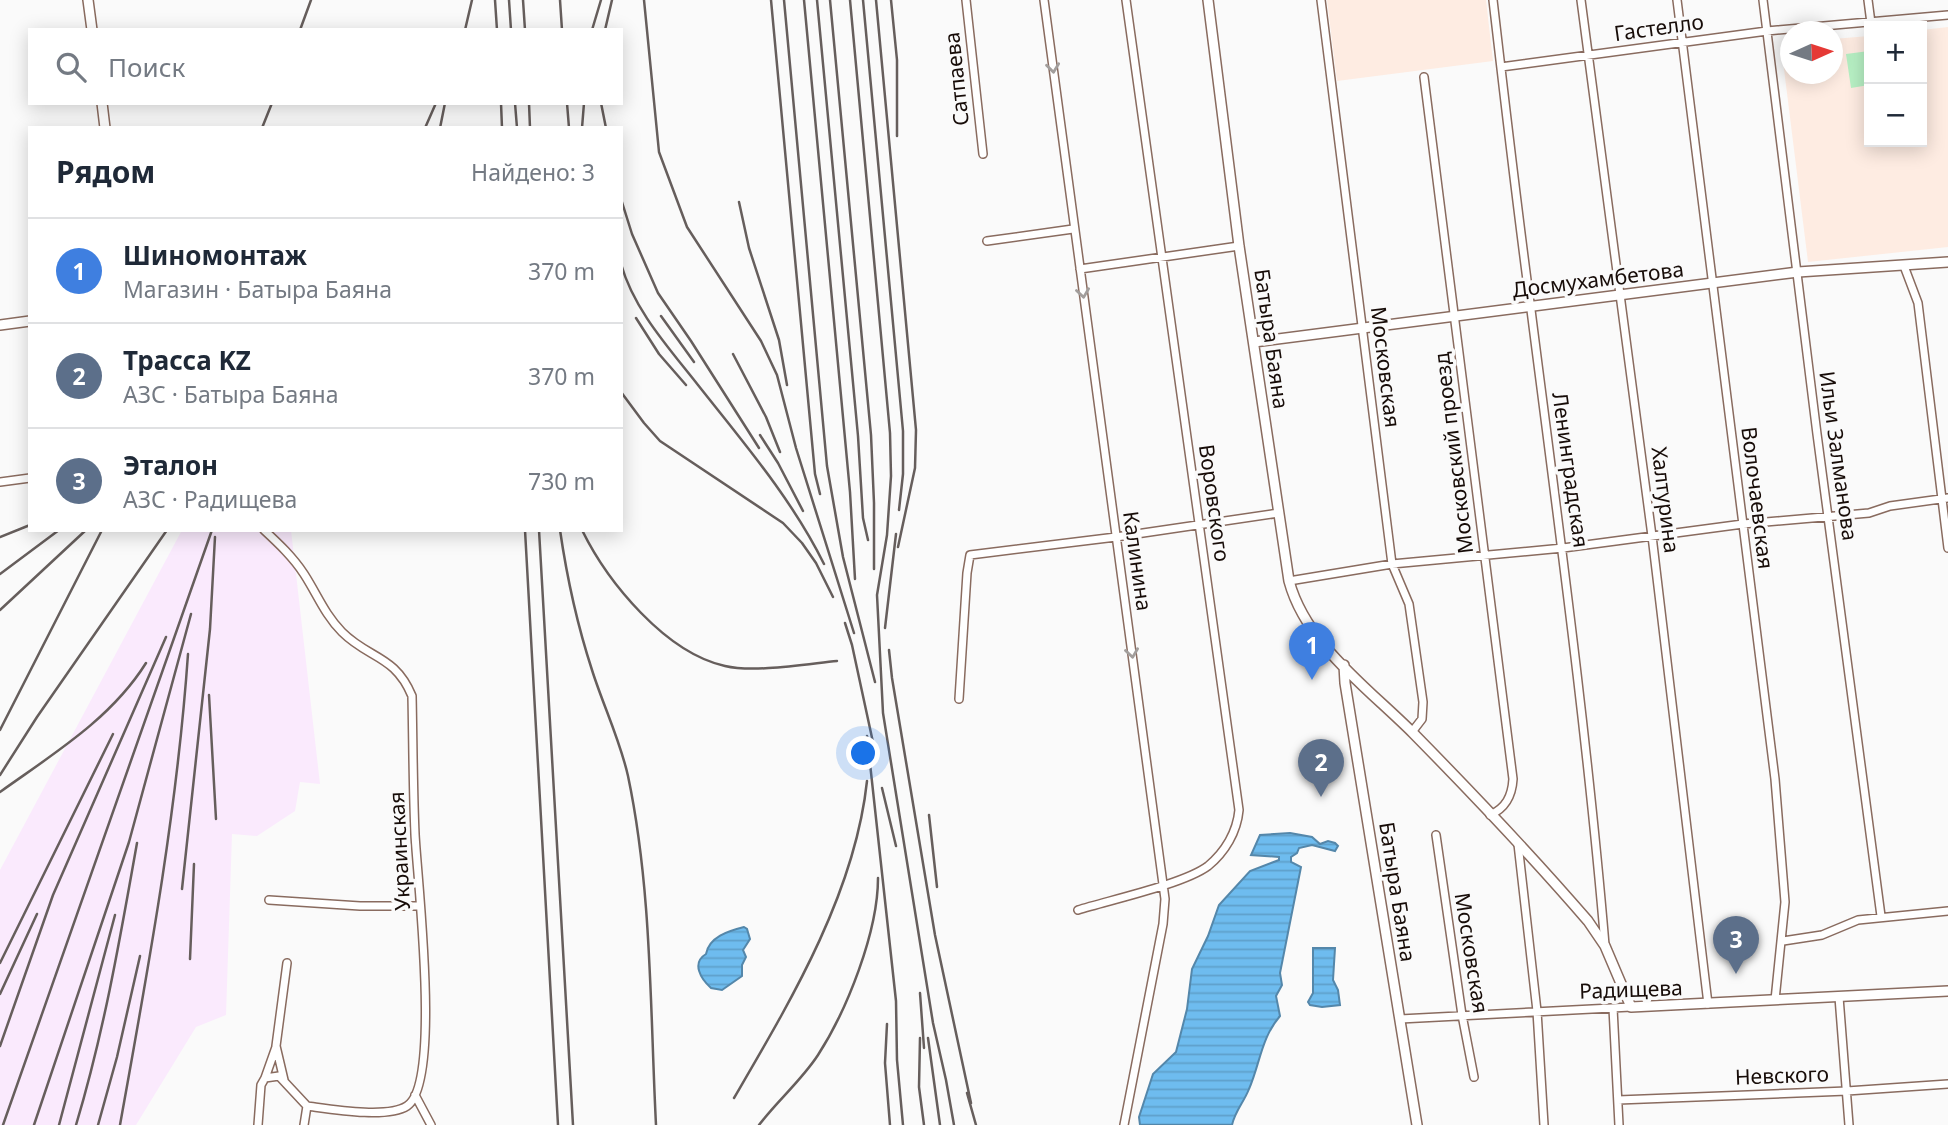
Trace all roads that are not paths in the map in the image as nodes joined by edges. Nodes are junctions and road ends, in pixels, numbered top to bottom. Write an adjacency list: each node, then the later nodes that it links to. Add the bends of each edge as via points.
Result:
1 (88, 0): 16 (street)
2 (967, 0): 24 (street, Сатпаева)
3 (1044, 0): 25 (street, Калинина, one-way to 25)
4 (1126, 0): 28 (street, Воровского)
5 (1208, 0): 27 (street, Батыра Баяна)
6 (1321, 0): 39 (street, Московская)
7 (1493, 0): 20 (street, Ленинградская)
8 (1581, 0): 19 (street, Халтурина)
9 (1677, 0): 18 (street, Волочаевская)
10 (1763, 0): 17 (street, Ильи Залманова)
11 (1868, 0): 13 (street)
12 (1948, 15): 14 (street, Гастелло)
13 (1871, 21)
14 (1890, 21)
15 (1864, 24): 17 (street, Гастелло)
16 (92, 28)
17 (1767, 31): 18 (street, Гастелло); 32 (street, Ильи Залманова)
18 (1682, 43): 19 (street, Гастелло); 33 (street, Волочаевская)
19 (1589, 55): 20 (street, Гастелло); 34 (street, Халтурина)
20 (1501, 67): 35 (street, Ленинградская)
21 (1424, 77): 36 (street, Московский проезд)
22 (102, 105): 23 (street)
23 (105, 126)
24 (983, 154)
25 (1073, 229): 26 (street); 31 (street, Калинина)
26 (986, 241)
27 (1239, 246): 28 (street); 40 (street, Батыра Баяна)
28 (1161, 257): 31 (street); 47 (street, Воровского)
29 (1948, 262): 30 (street, Досмухамбетова)
30 (1904, 266): 32 (street, Досмухамбетова); 43 (street, via 1918,303)
31 (1080, 269): 50 (street, Калинина, one-way to 50)
32 (1798, 272): 33 (street, Досмухамбетова); 45 (street, Ильи Залманова)
33 (1713, 284): 34 (street, Досмухамбетова); 46 (street, Волочаевская)
34 (1621, 295): 35 (street, Досмухамбетова); 49 (street, Халтурина)
35 (1530, 307): 36 (street, Досмухамбетова); 51 (street, Ленинградская)
36 (1455, 316): 39 (street, Досмухамбетова); 53 (street, Московский проезд)
37 (28, 321): 38 (street)
38 (0, 325)
39 (1362, 328): 40 (street, Досмухамбетова); 54 (street, Московская)
40 (1254, 342): 44 (street, Батыра Баяна)
41 (28, 478): 42 (street)
42 (0, 482)
43 (1945, 499): 45 (street); 52 (street)
44 (1279, 513): 47 (street); 55 (street, Батыра Баяна)
45 (1829, 517): 46 (street); 67 (street, Ильи Залманова)
46 (1743, 524): 49 (street); 68 (street, Волочаевская, via 1775,779 1786,902)
47 (1199, 525): 50 (street); 62 (street, Воровского, via 1238,821 1223,851 1208,866)
48 (266, 532): 64 (street, Украинская, via 303,573 327,616 406,681 412,696)
49 (1652, 536): 51 (street); 74 (street, Халтурина)
50 (1116, 537): 57 (street, via 970,555); 62 (street, Калинина, one-way to 62)
51 (1563, 548): 53 (street); 69 (street, Ленинградская)
52 (1948, 548)
53 (1483, 556): 54 (street); 59 (street, Московский проезд, via 1513,779 1510,796)
54 (1392, 564): 55 (street); 58 (street, Московская, via 1409,604 1423,702 1422,719)
55 (1289, 581): 56 (street, Батыра Баяна, via 1303,617)
56 (1344, 665): 58 (street, Батыра Баяна); 79 (street, Батыра Баяна)
57 (959, 699)
58 (1412, 732): 59 (street, Батыра Баяна)
59 (1490, 815): 61 (street, Батыра Баяна)
60 (1436, 835): 78 (street, Московская)
61 (1518, 844): 69 (street, Батыра Баяна); 77 (street)
62 (1164, 884): 65 (street, Воровского); 92 (street, Калинина, via 1163,924)
63 (269, 900): 64 (street)
64 (419, 906): 86 (street, Украинская, via 426,1022)
65 (1078, 910)
66 (1948, 911): 67 (street)
67 (1881, 916): 68 (street, via 1846,923 1811,938)
68 (1783, 941): 73 (street, Волочаевская)
69 (1605, 946): 75 (street, Батыра Баяна)
70 (287, 963): 80 (street)
71 (1948, 991): 72 (street, Радищева)
72 (1839, 997): 73 (street, Радищева); 85 (street)
73 (1775, 1000): 74 (street, Радищева)
74 (1708, 1004): 75 (street, Радищева)
75 (1631, 1007): 76 (street, Радищева)
76 (1613, 1008): 77 (street, Радищева); 87 (street)
77 (1537, 1011): 78 (street, Радищева); 94 (street)
78 (1462, 1014): 79 (street, Радищева); 81 (street, Московская)
79 (1400, 1019): 93 (street, Батыра Баяна)
80 (276, 1046): 82 (street); 83 (street)
81 (1474, 1077)
82 (265, 1078): 83 (street); 89 (street)
83 (284, 1080): 88 (street)
84 (1948, 1084): 85 (street, Невского)
85 (1847, 1091): 87 (street, Невского); 96 (street)
86 (415, 1095): 88 (street, via 406,1107 393,1110 355,1112); 91 (street)
87 (1618, 1100): 95 (street)
88 (307, 1106): 90 (street)
89 (258, 1125)
90 (304, 1125)
91 (431, 1125)
92 (1124, 1125)
93 (1417, 1125)
94 (1544, 1125)
95 (1619, 1125)
96 (1849, 1125)

